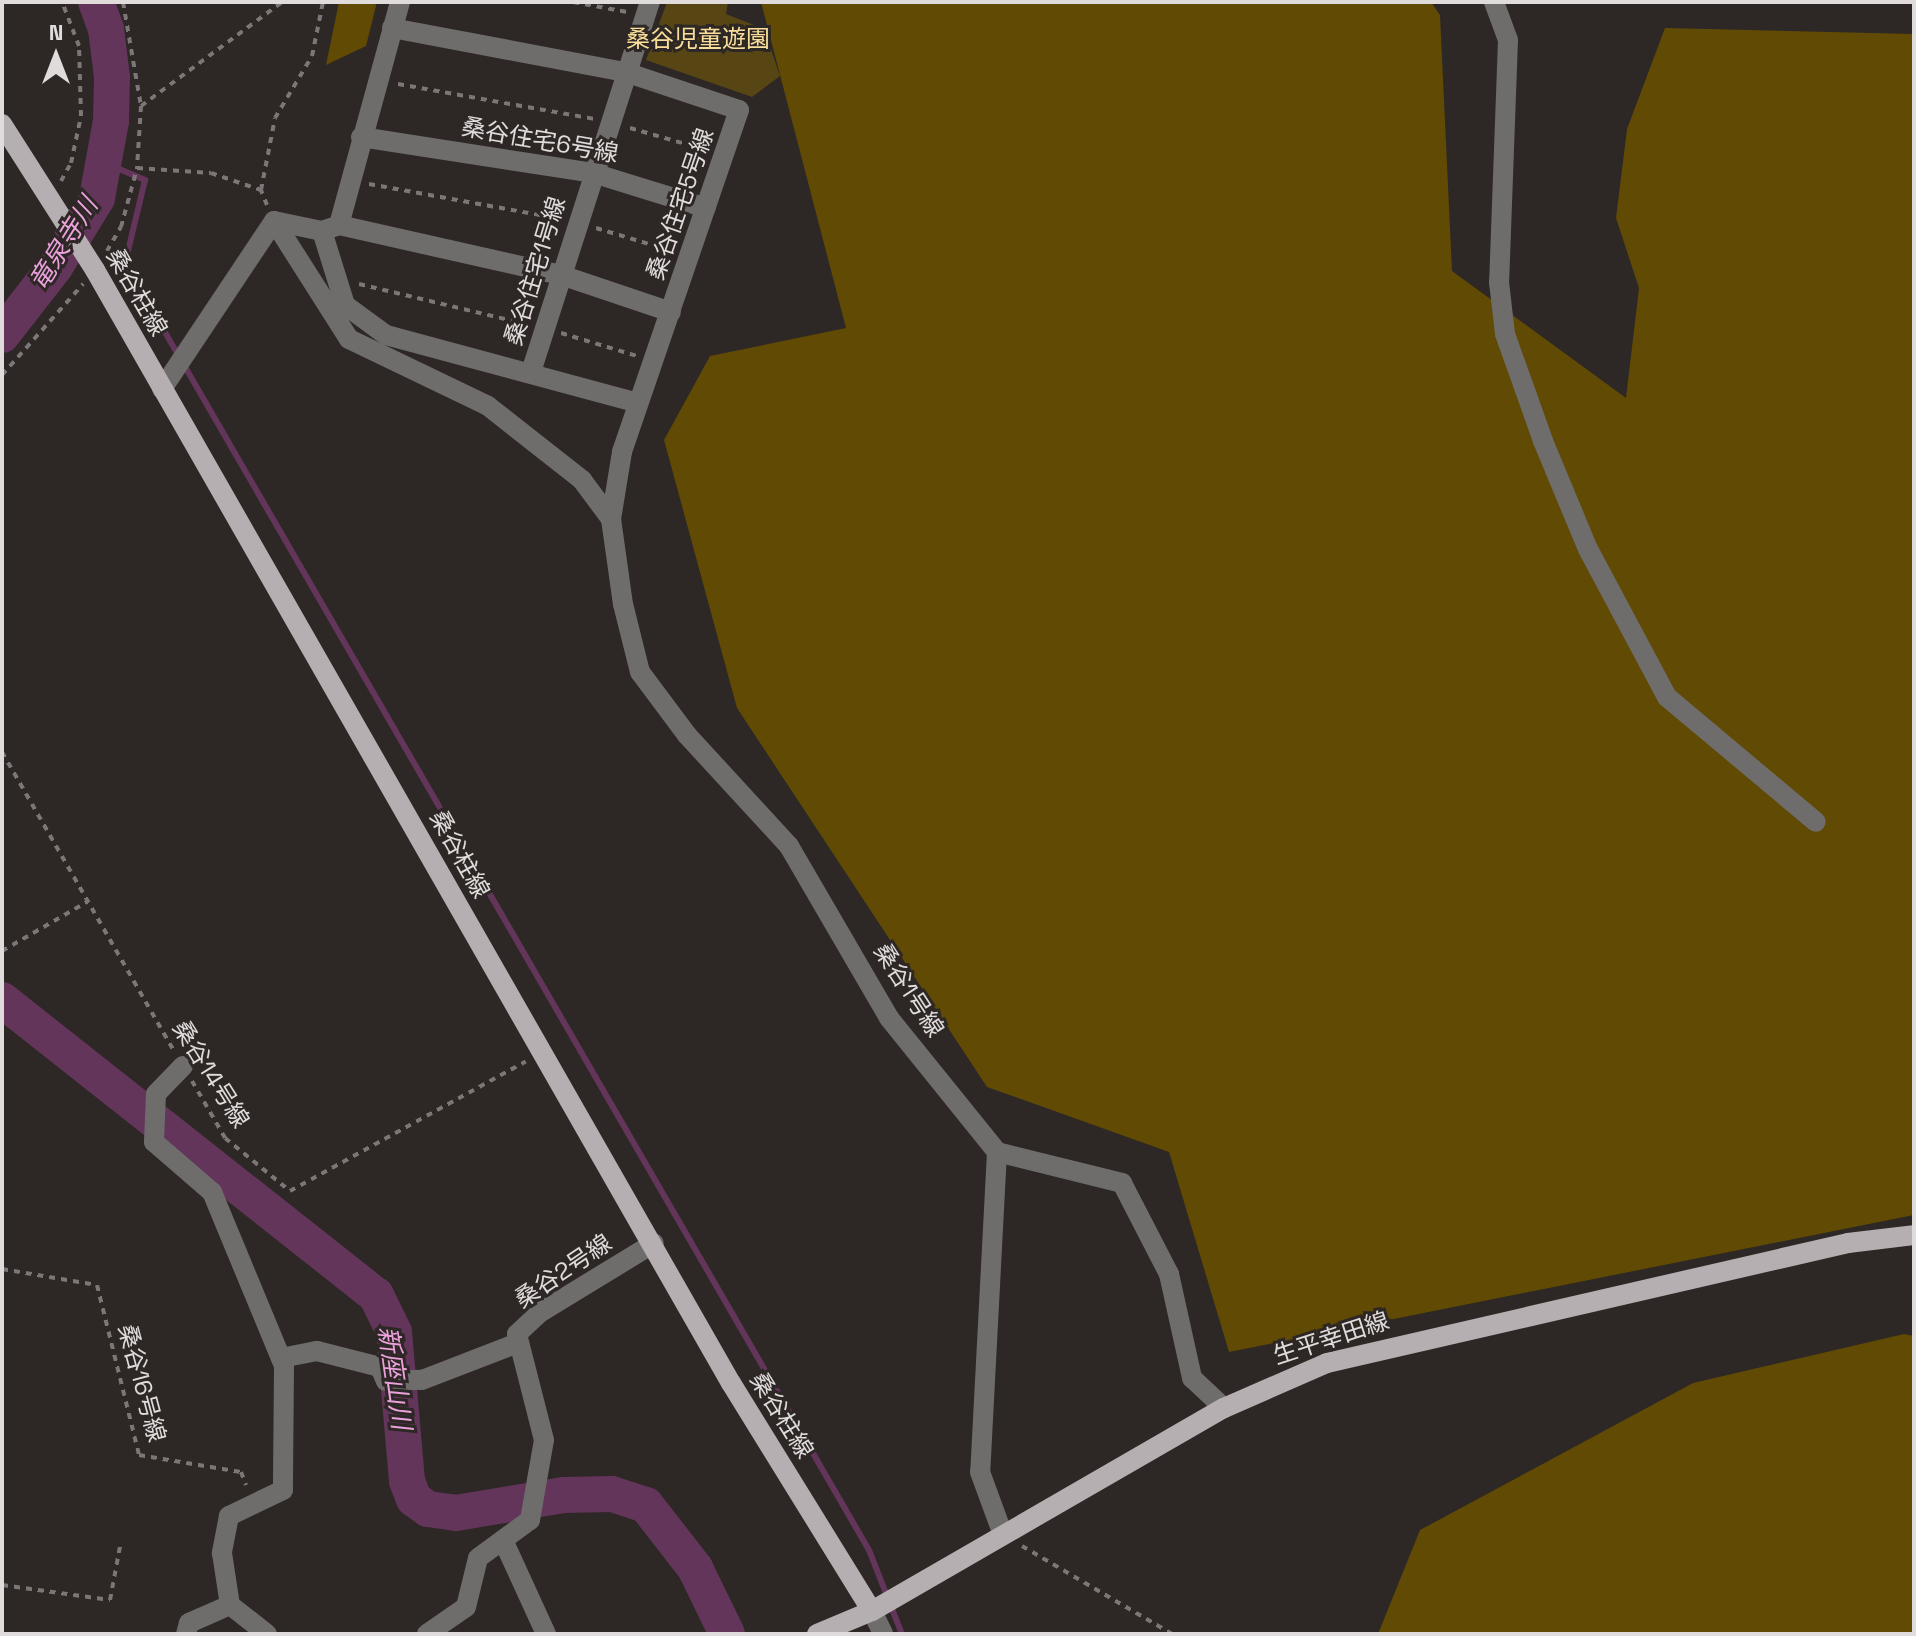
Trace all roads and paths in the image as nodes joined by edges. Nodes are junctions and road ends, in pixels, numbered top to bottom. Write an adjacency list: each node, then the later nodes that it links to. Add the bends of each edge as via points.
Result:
1 (62, 2): 21 (path, via 79,46 81,116 71,163)
2 (123, 2): 12 (path)
3 (282, 2): 12 (path)
4 (323, 2): 20 (path, via 312,56 275,118)
5 (400, 2): 9 (street)
6 (573, 2): 8 (path)
7 (1494, 2): 39 (street, via 1508,40 1499,282 1505,334 1543,441 1588,549 1667,697)
8 (648, 9): 10 (street, 桑谷住宅1号線)
9 (392, 28): 10 (street, 桑谷住宅5号線); 11 (street)
10 (625, 72): 13 (street, 桑谷住宅1号線); 16 (street, 桑谷住宅5号線, via 739,110)
11 (376, 80): 13 (path); 15 (street)
12 (141, 106): 17 (path)
13 (609, 122): 16 (path); 18 (street, 桑谷住宅1号線)
14 (2, 124): 21 (main road, 桑谷柱線)
15 (361, 137): 18 (street, 桑谷住宅6号線); 19 (street)
16 (724, 155): 22 (street, 桑谷住宅5号線)
17 (137, 168): 20 (path, via 211,173); 27 (path, via 121,227)
18 (593, 173): 22 (street, 桑谷住宅6号線); 24 (street, 桑谷住宅1号線)
19 (350, 181): 24 (path); 25 (street)
20 (261, 190): 23 (path)
21 (52, 197): 27 (main road, 桑谷柱線)
22 (706, 208): 26 (street, 桑谷住宅5号線)
23 (274, 221): 25 (street); 35 (street); 37 (street, via 349,339 488,406 582,480)
24 (578, 222): 26 (path); 28 (street, 桑谷住宅1号線)
25 (331, 228): 28 (street); 29 (street, 桑谷住宅1号線)
26 (690, 256): 30 (street, 桑谷住宅5号線)
27 (95, 270): 34 (path); 35 (main road, 桑谷柱線)
28 (561, 275): 30 (street); 31 (street, 桑谷住宅1号線)
29 (336, 279): 31 (path); 33 (street, 桑谷住宅1号線, via 345,305 386,335)
30 (671, 312): 32 (street, 桑谷住宅5号線)
31 (545, 328): 32 (path); 33 (street, 桑谷住宅1号線)
32 (655, 361): 36 (street, 桑谷住宅5号線)
33 (531, 372): 36 (street)
34 (2, 375)
35 (162, 389): 42 (main road, 桑谷柱線)
36 (635, 402): 37 (street, 桑谷住宅5号線)
37 (611, 519): 44 (street, 桑谷1号線, via 640,672 687,735 789,846 889,1018)
38 (2, 752): 40 (path, 桑谷14号線)
39 (1816, 822)
40 (87, 902): 41 (path); 43 (path, 桑谷14号線)
41 (2, 951)
42 (542, 1052): 43 (path, 桑谷14号線, via 290,1191 225,1138); 46 (main road, 桑谷柱線)
43 (183, 1066): 49 (street, via 156,1094 154,1142 212,1192)
44 (997, 1152): 50 (street, via 1122,1183 1169,1274 1192,1378); 52 (street, via 980,1472)
45 (1914, 1235): 50 (main road, 生平幸田線, via 1848,1243 1406,1341 1327,1363)
46 (654, 1243): 48 (street, 桑谷2号線, via 541,1312 517,1334); 57 (main road, 桑谷柱線, via 731,1383)
47 (2, 1269): 51 (path, 桑谷16号線, via 97,1285 139,1455 241,1472)
48 (518, 1343): 49 (street, via 422,1380 386,1381 380,1367 317,1351); 53 (street, 桑谷2号線, via 544,1440 530,1520)
49 (281, 1358): 51 (street, via 283,1490)
50 (1224, 1408): 52 (main road, 生平幸田線)
51 (254, 1502): 56 (street, via 229,1516 222,1553)
52 (1003, 1535): 57 (main road, 生平幸田線); 64 (path)
53 (503, 1540): 60 (street, 桑谷2号線, via 478,1558 466,1607); 61 (street)
54 (121, 1541): 55 (path, via 110,1600)
55 (2, 1585)
56 (230, 1605): 58 (street, via 189,1623); 59 (street)
57 (872, 1611): 62 (main road, 生平幸田線); 63 (street)
58 (186, 1634)
59 (267, 1634)
60 (427, 1634)
61 (546, 1634)
62 (817, 1634)
63 (883, 1634)
64 (1172, 1634)

